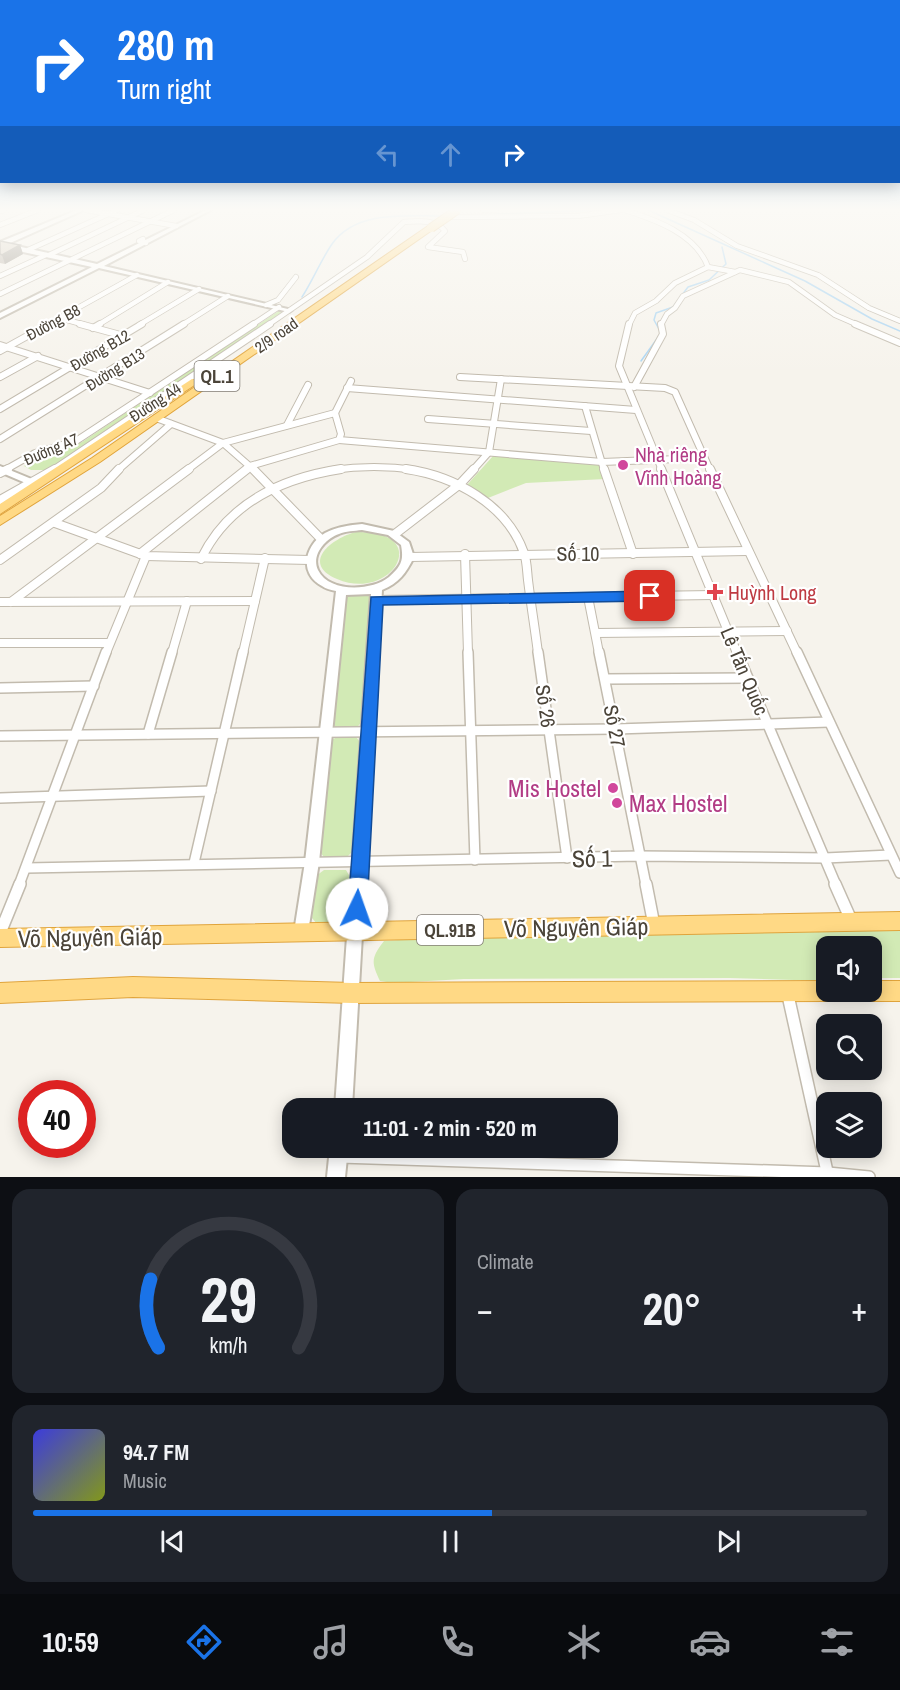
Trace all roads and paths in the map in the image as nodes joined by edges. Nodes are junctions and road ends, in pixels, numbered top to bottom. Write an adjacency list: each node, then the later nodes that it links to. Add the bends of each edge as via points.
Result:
1 (25, 265): 12 (street)
2 (60, 265): 16 (street)
3 (93, 265): 8 (street)
4 (355, 265): 20 (street, Đường A4)
5 (365, 265): 65 (highway, 2/9 road / QL.1)
6 (369, 265): 46 (highway, 2/9 road / QL.1)
7 (790, 265): 23 (street, via 818,275 869,308)
8 (98, 266): 11 (street); 21 (street)
9 (708, 267): 10 (street); 38 (street, Lê Tấn Quốc, via 675,283 631,317 619,366)
10 (735, 272): 26 (street, via 747,270 789,282 835,315); 38 (street, via 683,296 661,323 663,334)
11 (137, 275): 14 (street); 22 (street, Đường B8)
12 (0, 276)
13 (296, 277): 18 (street, via 278,300)
14 (168, 282): 15 (street); 24 (street)
15 (199, 290): 17 (street); 25 (street, Đường B12)
16 (0, 294)
17 (228, 296): 18 (street); 34 (street, Đường B13)
18 (266, 304): 19 (street)
19 (279, 308): 20 (street); 40 (street, Đường A7)
20 (289, 310): 61 (street, Đường A4)
21 (0, 316)
22 (60, 318): 24 (street); 28 (street, Đường B8)
23 (900, 321)
24 (93, 328): 25 (street)
25 (124, 336): 31 (street, Đường B12)
26 (900, 343)
27 (0, 345): 28 (street)
28 (7, 347): 29 (street, Đường B8); 30 (street)
29 (0, 351)
30 (38, 356): 31 (street); 32 (street)
31 (70, 368): 34 (street); 43 (street, Đường B12)
32 (0, 377)
33 (460, 377): 35 (street)
34 (100, 378): 40 (street); 52 (street, Đường B13)
35 (501, 379): 38 (street); 41 (street)
36 (351, 381): 39 (street)
37 (308, 385): 49 (street)
38 (630, 387): 44 (street, Lê Tấn Quốc); 56 (street, via 675,392)
39 (347, 388): 41 (street); 45 (street)
40 (150, 393): 60 (street, Đường A7, via 76,441 36,453)
41 (499, 398): 42 (street); 50 (street)
42 (585, 406): 44 (street); 51 (street)
43 (0, 409)
44 (636, 410): 57 (street, Lê Tấn Quốc)
45 (335, 413): 49 (street); 53 (street)
46 (156, 418): 48 (street); 66 (highway, 2/9 road / QL.1)
47 (428, 419): 50 (street)
48 (171, 424): 54 (street); 67 (street)
49 (287, 424): 54 (street)
50 (495, 425): 51 (street); 55 (street)
51 (591, 431): 58 (street)
52 (0, 440)
53 (339, 440): 55 (street); 59 (street)
54 (222, 443): 59 (street); 69 (street)
55 (489, 452): 58 (street); 62 (street)
56 (704, 458): 57 (street); 71 (street)
57 (657, 460): 58 (street); 73 (street, Lê Tấn Quốc)
58 (602, 462): 75 (street)
59 (250, 466): 63 (street); 76 (street)
60 (1, 471): 61 (street)
61 (31, 482): 64 (street, Đường A4)
62 (460, 484): 63 (street, Số 26, via 425,471 365,465 312,474); 68 (street); 72 (street, Số 26, via 506,521)
63 (271, 488): 70 (street); 79 (street, Số 26, via 226,520)
64 (0, 500)
65 (0, 510)
66 (0, 521)
67 (55, 523): 69 (street); 80 (street)
68 (394, 534): 70 (street, via 362,526); 77 (street, via 408,547)
69 (96, 538): 76 (street); 91 (street)
70 (322, 540): 81 (street, via 313,549)
71 (747, 551): 73 (street, Số 10); 93 (street)
72 (524, 553): 74 (street, Số 10); 75 (street, Số 10); 87 (street, Số 26)
73 (696, 553): 75 (street, Số 10); 84 (street, Lê Tấn Quốc)
74 (465, 554): 77 (street, Số 10); 86 (street)
75 (633, 554)
76 (143, 555): 79 (street); 92 (street)
77 (410, 557): 83 (street, via 400,575)
78 (265, 558): 79 (street); 81 (street); 89 (street)
79 (201, 559)
80 (0, 560)
81 (310, 560): 82 (street, via 318,579)
82 (341, 590): 83 (street); 108 (street)
83 (377, 594): 86 (street); 107 (street)
84 (713, 595): 85 (street); 95 (street, Lê Tấn Quốc)
85 (588, 597): 87 (street); 94 (street, Số 27)
86 (467, 598): 87 (street); 106 (street)
87 (531, 598): 104 (street, Số 26)
88 (187, 601): 89 (street); 92 (street); 110 (street)
89 (255, 601): 109 (street)
90 (0, 602): 91 (street)
91 (11, 602): 92 (street)
92 (125, 602): 97 (street)
93 (787, 631): 95 (street); 102 (street)
94 (596, 633): 95 (street); 99 (street, Số 27)
95 (728, 633): 98 (street, Lê Tấn Quốc)
96 (0, 643): 97 (street)
97 (109, 643): 100 (street)
98 (747, 678): 99 (street); 103 (street, Lê Tấn Quốc)
99 (606, 680): 105 (street, Số 27)
100 (94, 686): 101 (street); 111 (street)
101 (0, 688)
102 (829, 722): 103 (street); 116 (street)
103 (768, 725): 105 (street); 119 (street, Lê Tấn Quốc)
104 (549, 729): 105 (street); 106 (street); 118 (street, Số 26)
105 (616, 729): 117 (street, Số 27)
106 (473, 730): 107 (street); 120 (street)
107 (368, 731): 108 (street); 122 (street)
108 (326, 732): 109 (street); 121 (street)
109 (225, 733): 110 (street); 113 (street)
110 (148, 734): 111 (street)
111 (76, 735): 112 (street); 114 (street)
112 (0, 736)
113 (211, 791): 114 (street); 123 (street)
114 (53, 796): 115 (street); 124 (street)
115 (0, 798)
116 (891, 855): 119 (street, Số 1); 125 (street)
117 (640, 856): 118 (street, Số 1); 119 (street, Số 1); 128 (street, Số 27)
118 (567, 858): 120 (street, Số 1)
119 (825, 858): 126 (street, Lê Tấn Quốc)
120 (475, 860): 122 (street, Số 1)
121 (312, 862): 122 (street, Số 1); 123 (street, Số 1); 129 (street)
122 (360, 862): 131 (street)
123 (194, 863): 124 (street, Số 1)
124 (27, 868): 130 (street)
125 (900, 873)
126 (850, 920): 127 (highway, Võ Nguyên Giáp / QL.91B); 128 (highway, Võ Nguyên Giáp / QL.91B)
127 (900, 921)
128 (654, 925): 131 (highway, Võ Nguyên Giáp / QL.91B)
129 (300, 932): 131 (highway, Võ Nguyên Giáp / QL.91B); 132 (highway, Võ Nguyên Giáp / QL.91B)
130 (0, 933)
131 (356, 933): 138 (street)
132 (0, 938)
133 (787, 991): 134 (highway); 138 (highway); 142 (street)
134 (816, 991)
135 (882, 991): 136 (highway)
136 (900, 992)
137 (0, 993): 138 (highway, via 133,987)
138 (352, 993): 139 (street)
139 (344, 1098)
140 (338, 1158): 143 (street)
141 (467, 1158): 142 (street)
142 (828, 1175): 144 (street)
143 (336, 1177)
144 (869, 1177)

